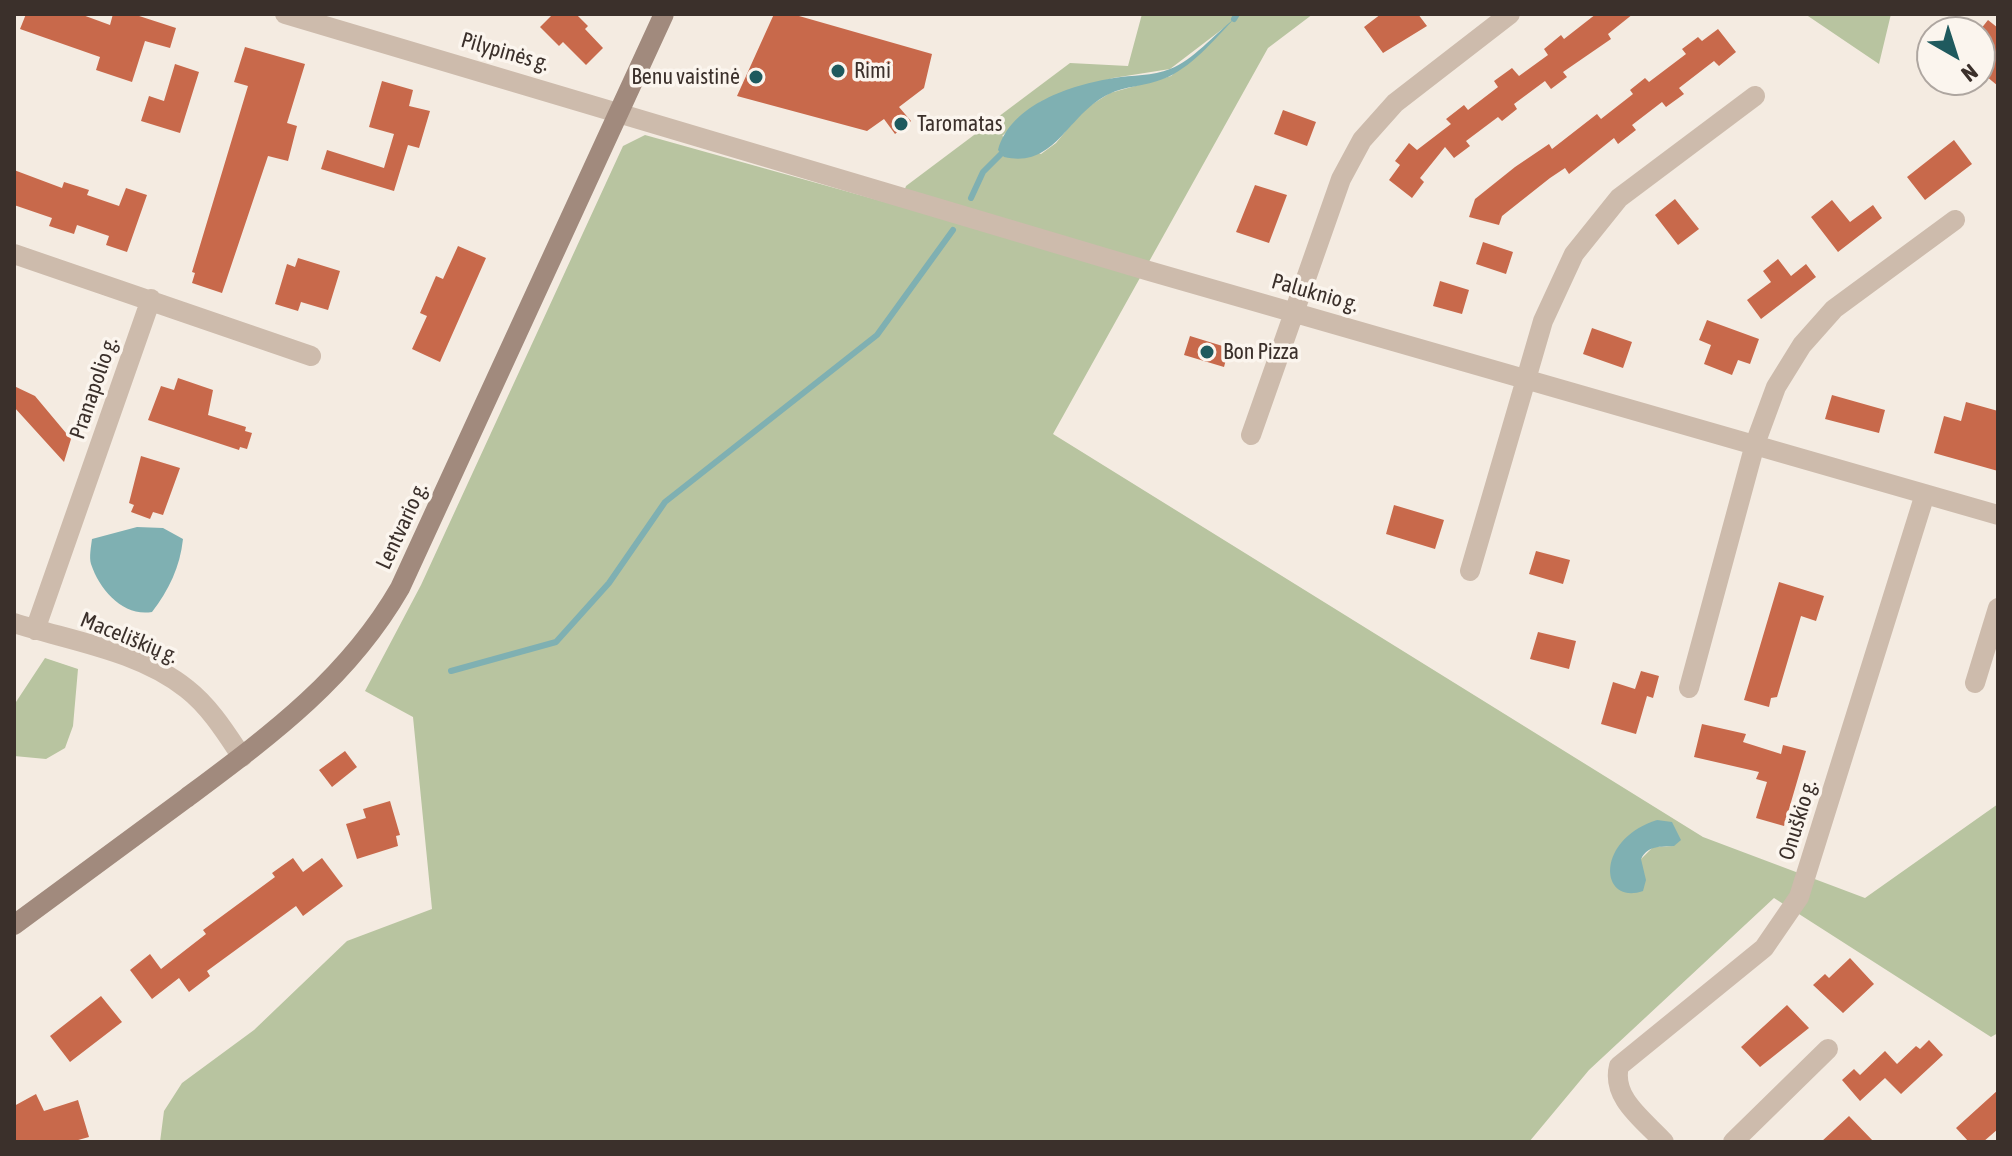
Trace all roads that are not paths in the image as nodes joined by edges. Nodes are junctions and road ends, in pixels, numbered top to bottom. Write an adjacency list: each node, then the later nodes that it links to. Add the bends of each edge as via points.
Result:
1 (285, 14): 5 (street, Pilypinės g.)
2 (664, 14): 5 (main road, Lentvario g.)
3 (1510, 14): 9 (street, via 1395,103 1362,140 1341,179)
4 (1755, 96): 11 (street, via 1619,198 1574,254 1543,321)
5 (619, 114): 9 (street, Paluknio g.); 22 (main road, Lentvario g., via 400,588 377,627 318,695)
6 (1955, 220): 13 (street, via 1834,309 1776,387)
7 (14, 254): 8 (street)
8 (151, 299): 10 (street); 19 (street, Pranapolio g.)
9 (1292, 311): 11 (street, Paluknio g.); 12 (street)
10 (311, 356)
11 (1529, 380): 13 (street, Paluknio g.); 16 (street)
12 (1251, 435)
13 (1755, 444): 14 (street, Paluknio g.); 21 (street)
14 (1925, 494): 15 (street, Paluknio g.); 25 (street, Onuškio g., via 1799,897 1764,948 1619,1066 1618,1092)
15 (1998, 515)
16 (1470, 571)
17 (1998, 608): 20 (street)
18 (14, 623): 19 (street, Maceliškių g.)
19 (35, 630): 22 (street, Maceliškių g., via 104,649 163,674 205,706)
20 (1975, 683)
21 (1689, 688)
22 (242, 757): 23 (main road, Lentvario g.)
23 (14, 925)
24 (1828, 1049): 26 (street)
25 (1664, 1142)
26 (1733, 1142)

